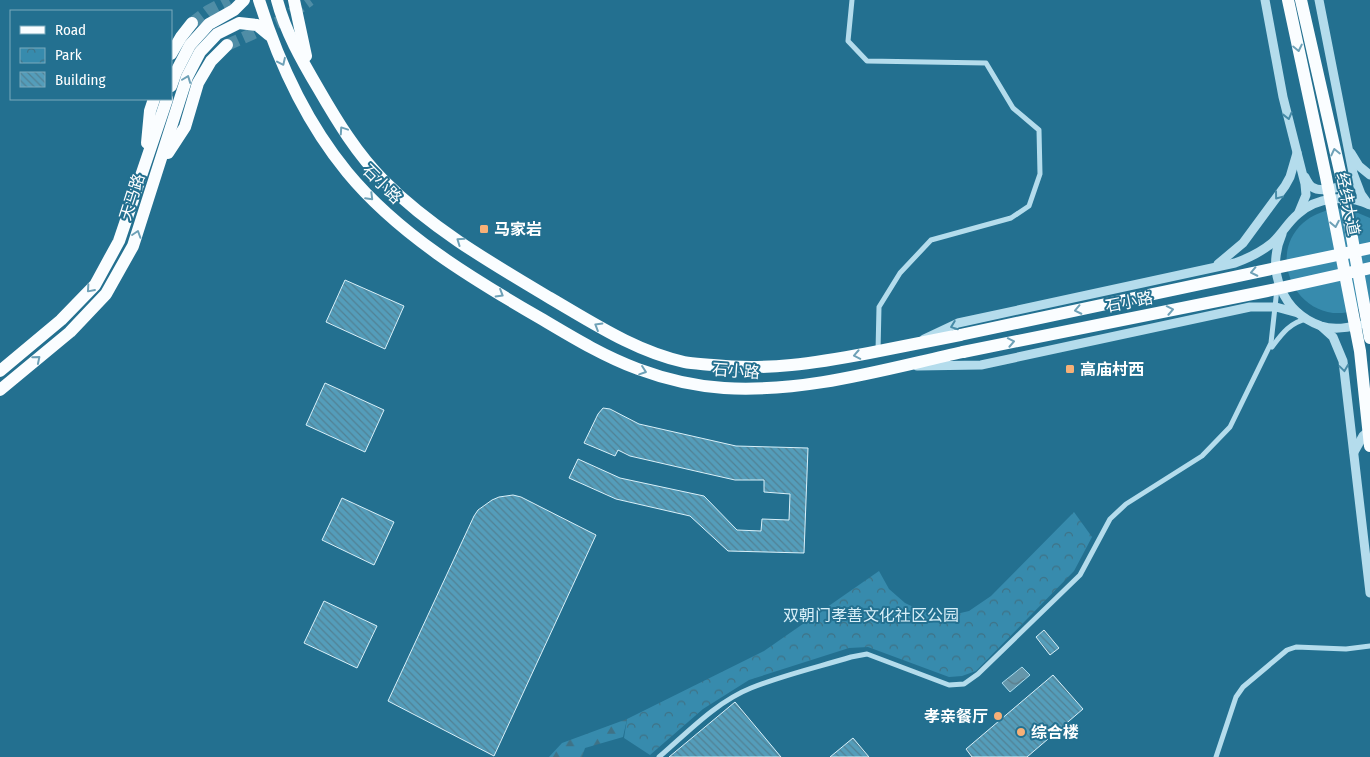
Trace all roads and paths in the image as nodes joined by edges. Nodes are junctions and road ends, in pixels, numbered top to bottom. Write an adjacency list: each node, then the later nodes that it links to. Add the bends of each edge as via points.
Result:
1 (244, 0): 15 (main road, via 234,10 209,24 190,45)
2 (259, 0): 11 (main road, 石小路)
3 (277, 0): 14 (main road, 石小路, via 289,34)
4 (294, 0): 14 (main road)
5 (852, 0): 39 (street, via 848,41 867,61 986,63 1013,108 1039,130 1040,174 1030,206 1011,218 932,240 900,273 879,307)
6 (1265, 0): 19 (street, one-way to 19)
7 (1288, 0): 45 (main road, 经纬大道, one-way to 45, bridge, via 1360,351)
8 (1302, 0): 37 (main road, 经纬大道, one-way to 8, bridge, via 1341,176)
9 (1319, 0): 18 (street)
10 (192, 23): 13 (main road)
11 (270, 36): 21 (main road, 天马路, one-way to 11, via 187,77 200,52 217,34 239,23 257,25); 41 (main road, 石小路, one-way to 41, via 310,120 342,166 368,195 455,265 600,353 678,382 722,388 767,389 822,382)
12 (227, 45): 21 (main road, via 211,61 198,83 185,127)
13 (172, 52)
14 (310, 75): 39 (main road, 石小路, one-way to 14, via 769,368 727,366 684,362 611,334 470,248 406,201 365,160)
15 (172, 83)
16 (154, 100): 20 (main road)
17 (167, 100): 20 (main road, 天马路)
18 (1347, 146): 22 (street); 24 (street, via 1359,166)
19 (1297, 152): 23 (street); 29 (street, one-way to 29, via 1285,186 1242,243)
20 (146, 162): 42 (main road, 天马路, one-way to 42, via 119,241 95,285 61,320)
21 (159, 167): 43 (main road, 天马路, one-way to 21, via 70,332 106,294 133,246)
22 (1352, 168): 23 (street, via 1345,184 1320,190 1310,185); 25 (street, via 1361,194)
23 (1302, 173): 26 (street, via 1306,195)
24 (1370, 175)
25 (1369, 205): 26 (street, via 1347,198 1325,200)
26 (1298, 213): 27 (street)
27 (1283, 232): 29 (street, via 1250,257); 31 (street, via 1275,262)
28 (1370, 248): 38 (main road, 石小路, one-way to 38, bridge)
29 (1214, 267): 38 (street, one-way to 38, via 958,323)
30 (1370, 268): 41 (main road, 石小路, one-way to 30, bridge)
31 (1278, 282): 32 (street); 33 (street, via 1282,294)
32 (1276, 307): 33 (street); 40 (street); 41 (street, via 1250,307 981,365)
33 (1298, 313): 34 (street)
34 (1308, 319): 36 (street); 40 (street, via 1289,326)
35 (1370, 320): 36 (street, via 1341,329)
36 (1322, 326): 46 (street, one-way to 46, via 1333,337 1344,361)
37 (1370, 338)
38 (905, 347): 39 (main road, 石小路)
39 (878, 351)
40 (1267, 354): 49 (street, via 1230,427 1220,438 1202,456 1126,504 1110,519 1080,575 964,684 949,685 867,654 851,657 751,688 707,716)
41 (899, 366)
42 (0, 371)
43 (0, 390)
44 (1370, 430): 46 (street)
45 (1370, 446)
46 (1354, 452): 47 (street)
47 (1370, 593)
48 (1370, 646): 50 (street, via 1346,649 1296,647 1280,655 1236,697)
49 (658, 757)
50 (1216, 757)

